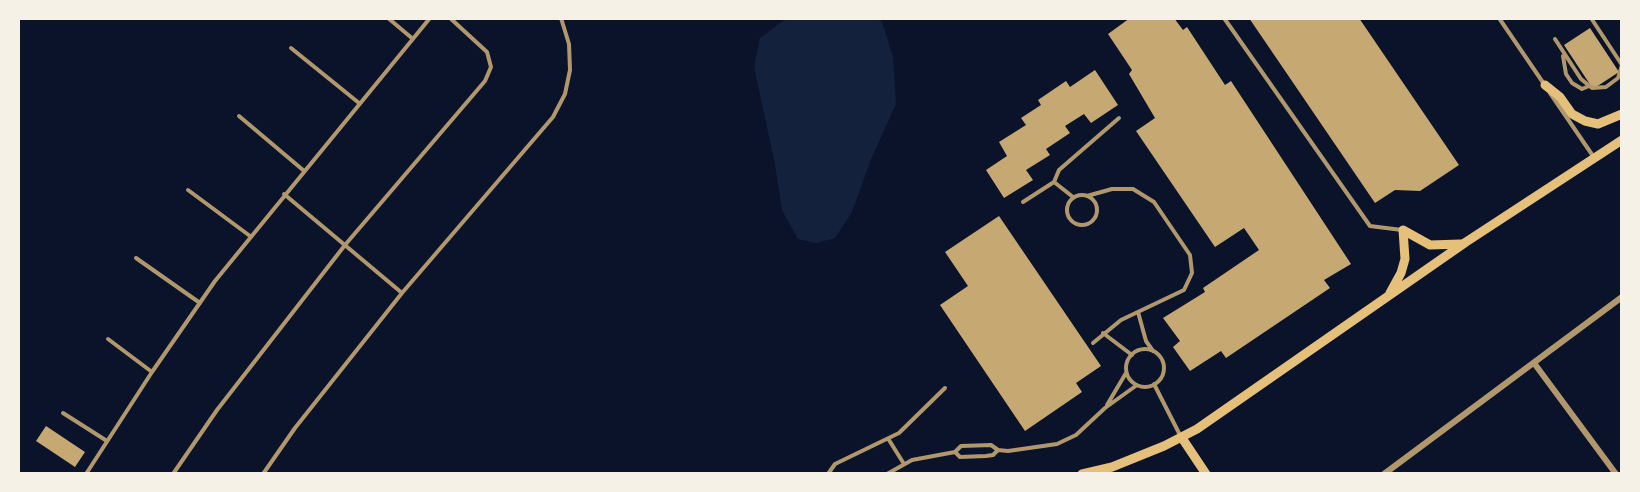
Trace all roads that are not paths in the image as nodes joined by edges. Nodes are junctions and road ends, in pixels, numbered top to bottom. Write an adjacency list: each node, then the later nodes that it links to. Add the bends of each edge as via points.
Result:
1 (388, 18): 8 (lane)
2 (430, 18): 8 (lane)
3 (450, 18): 30 (lane, via 487,52 489,74)
4 (561, 18): 32 (lane, via 571,61 558,110)
5 (1224, 18): 27 (lane, via 1370,226)
6 (1499, 18): 12 (lane)
7 (1591, 18): 13 (lane, via 1622,70 1618,78 1603,88)
8 (413, 39): 14 (lane)
9 (1555, 39): 11 (lane)
10 (291, 48): 14 (lane)
11 (1562, 52): 13 (lane); 13 (lane, via 1568,79 1582,89)
12 (1545, 86): 15 (main road, via 1585,122 1598,124); 19 (lane)
13 (1589, 86)
14 (359, 104): 20 (lane)
15 (1622, 114)
16 (239, 116): 20 (lane)
17 (1119, 118): 21 (lane, via 1059,170)
18 (1622, 140): 19 (main road)
19 (1593, 156): 29 (main road)
20 (303, 170): 23 (lane)
21 (1054, 182): 25 (lane); 26 (lane)
22 (188, 190): 28 (lane)
23 (284, 194): 28 (lane); 30 (lane)
24 (1088, 196): 25 (lane); 25 (lane, via 1095,202 1097,212 1092,221 1083,225 1073,223 1067,215 1067,205); 36 (lane, via 1112,189 1133,189 1154,202 1190,255 1192,273 1184,290)
25 (1073, 197)
26 (1023, 202)
27 (1403, 230): 29 (main road, via 1430,245); 33 (main road, via 1405,259)
28 (250, 236): 35 (lane)
29 (1466, 242): 33 (main road)
30 (345, 245): 32 (lane); 57 (lane, via 217,410)
31 (136, 258): 35 (lane)
32 (402, 293): 58 (lane)
33 (1387, 297): 50 (main road)
34 (1622, 297): 42 (street)
35 (200, 303): 43 (lane)
36 (1138, 312): 37 (lane); 40 (lane)
37 (1104, 333): 39 (lane); 41 (lane)
38 (108, 339): 43 (lane)
39 (1093, 343)
40 (1153, 352): 41 (lane, via 1141,350); 45 (lane, via 1163,368)
41 (1132, 355): 44 (lane)
42 (1534, 363): 63 (street); 64 (street)
43 (152, 372): 52 (lane)
44 (1126, 372): 46 (lane); 48 (lane)
45 (1154, 384): 46 (lane); 50 (lane)
46 (1137, 386): 48 (lane)
47 (945, 388): 51 (lane)
48 (1105, 408): 53 (lane, via 1076,435 1057,444)
49 (63, 413): 52 (lane)
50 (1182, 438): 61 (main road, via 1112,467); 62 (main road)
51 (889, 440): 55 (lane); 59 (lane, via 835,464)
52 (107, 441): 56 (lane)
53 (998, 450): 54 (lane, via 993,455 960,457); 54 (lane, via 979,444 961,446)
54 (955, 452): 55 (lane)
55 (904, 464): 60 (lane)
56 (86, 474)
57 (173, 474)
58 (263, 474)
59 (828, 474)
60 (887, 474)
61 (1082, 474)
62 (1206, 474)
63 (1384, 474)
64 (1616, 474)

